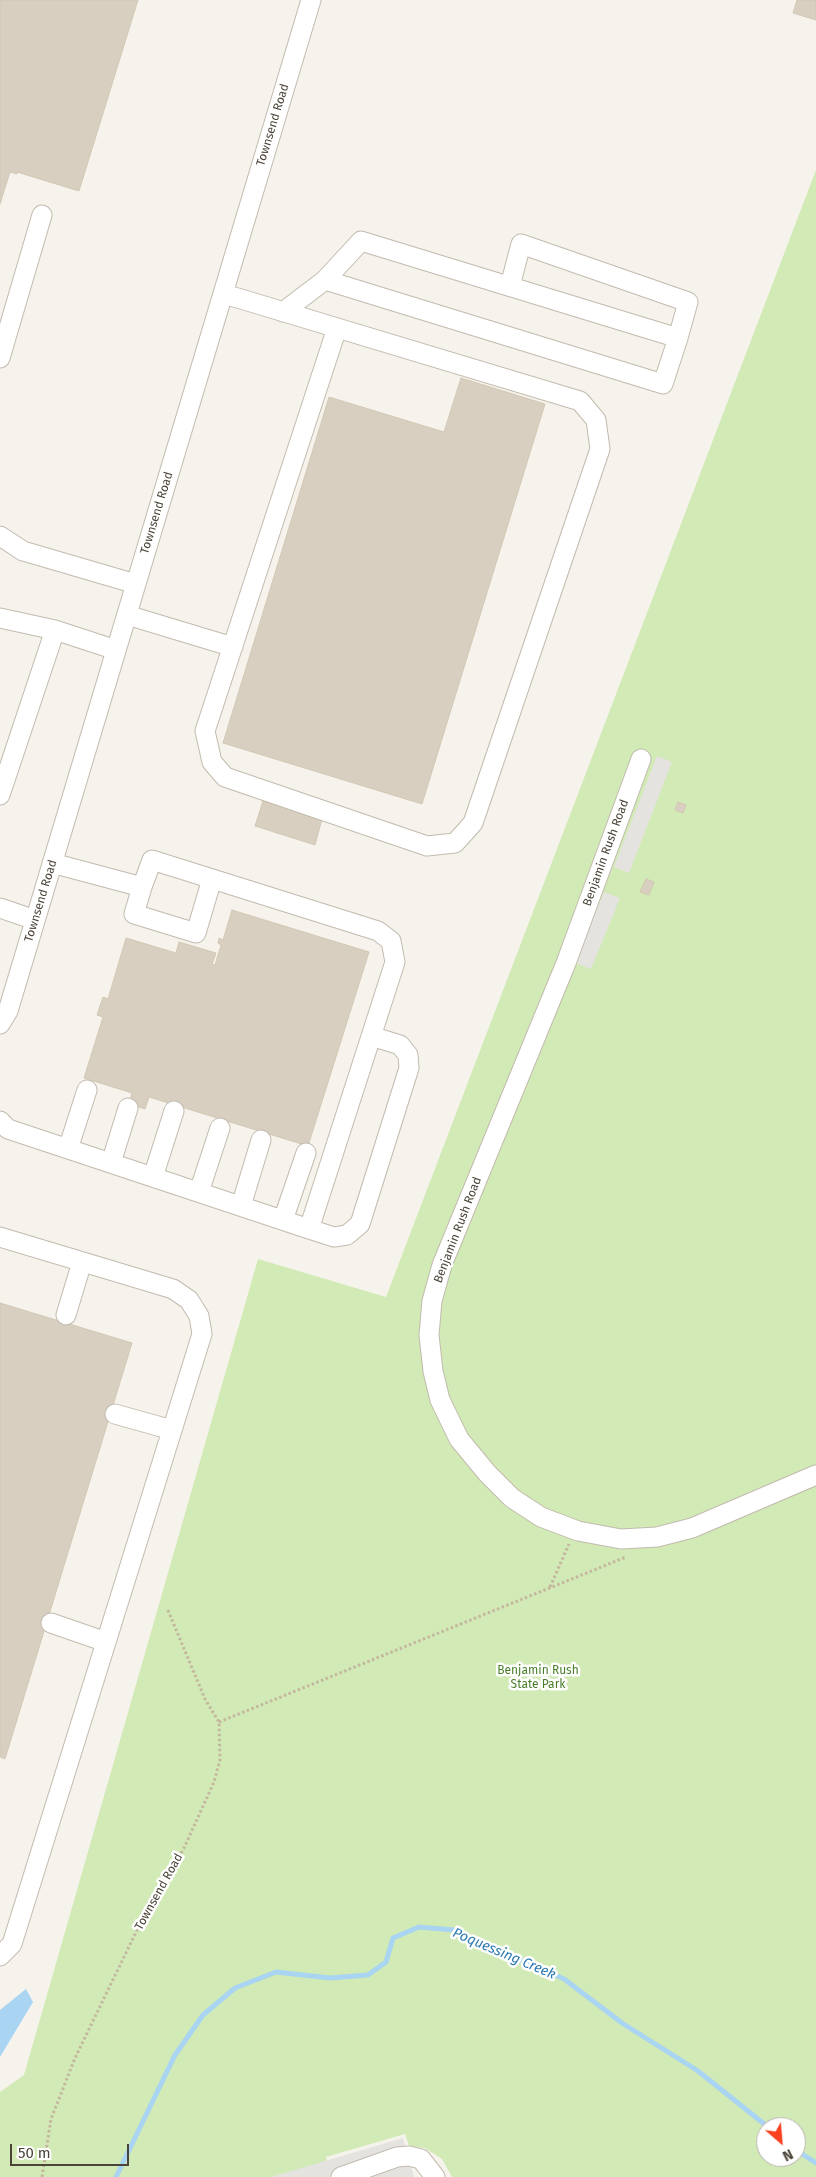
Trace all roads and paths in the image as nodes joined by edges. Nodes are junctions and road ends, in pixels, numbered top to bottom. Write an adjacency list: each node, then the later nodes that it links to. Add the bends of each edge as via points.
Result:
1 (311, 0): 5 (street, Townsend Road)
2 (42, 215): 9 (street)
3 (325, 280): 4 (street, via 361,242); 6 (street); 8 (street, via 663,384)
4 (510, 286): 8 (street); 8 (street, via 521,244 688,302)
5 (223, 294): 6 (street); 11 (street, Townsend Road)
6 (283, 312): 7 (street)
7 (338, 328): 15 (street); 15 (street, via 580,401 596,420 600,449 473,823 455,843 427,846 225,777 212,762 205,732)
8 (678, 338)
9 (0, 358)
10 (0, 536): 11 (street, via 23,551)
11 (136, 584): 12 (street, Townsend Road)
12 (126, 615): 15 (street); 16 (street, Townsend Road)
13 (0, 618): 14 (street)
14 (55, 630): 16 (street); 18 (street)
15 (232, 647)
16 (116, 650): 19 (street, Townsend Road)
17 (640, 759): 46 (street, Benjamin Rush Road, via 566,963 442,1265 432,1302 433,1371 440,1400 459,1440 512,1498 541,1518)
18 (0, 795)
19 (52, 863): 21 (street); 23 (street, Townsend Road)
20 (212, 879): 21 (street, via 152,860); 21 (street, via 196,933 134,914); 25 (street, via 378,931 390,942 395,962)
21 (142, 887)
22 (0, 908): 23 (street)
23 (35, 920): 24 (street, Townsend Road, via 8,1011)
24 (0, 1024)
25 (371, 1036): 39 (street); 39 (street, via 400,1045 408,1055 410,1068 360,1224 347,1235 340,1236)
26 (87, 1090): 32 (street)
27 (128, 1108): 34 (street)
28 (174, 1111): 35 (street)
29 (0, 1121): 32 (street, via 8,1129)
30 (220, 1128): 36 (street)
31 (261, 1140): 37 (street)
32 (68, 1149): 34 (street)
33 (306, 1153): 38 (street)
34 (111, 1163): 35 (street)
35 (153, 1177): 36 (street)
36 (199, 1192): 37 (street)
37 (241, 1206): 38 (street)
38 (282, 1220): 39 (street)
39 (309, 1229)
40 (0, 1238): 41 (street)
41 (82, 1262): 42 (street); 44 (street, via 173,1288 189,1300 199,1316 202,1334)
42 (66, 1315)
43 (115, 1414): 44 (street)
44 (172, 1430): 51 (street)
45 (816, 1475): 46 (street, Benjamin Rush Road, via 692,1528 657,1537 621,1539)
46 (575, 1530): 48 (path)
47 (633, 1555): 48 (path)
48 (550, 1588): 52 (path)
49 (167, 1608): 52 (path, Townsend Road, via 205,1699)
50 (51, 1623): 51 (street)
51 (106, 1642): 53 (street, via 12,1944)
52 (219, 1722): 54 (path, Townsend Road, via 220,1760 214,1782 184,1848 139,1926 75,2058 51,2119)
53 (0, 1956)
54 (42, 2177)
55 (341, 2177): 56 (street, via 397,2157 409,2156 421,2160)
56 (435, 2177)

